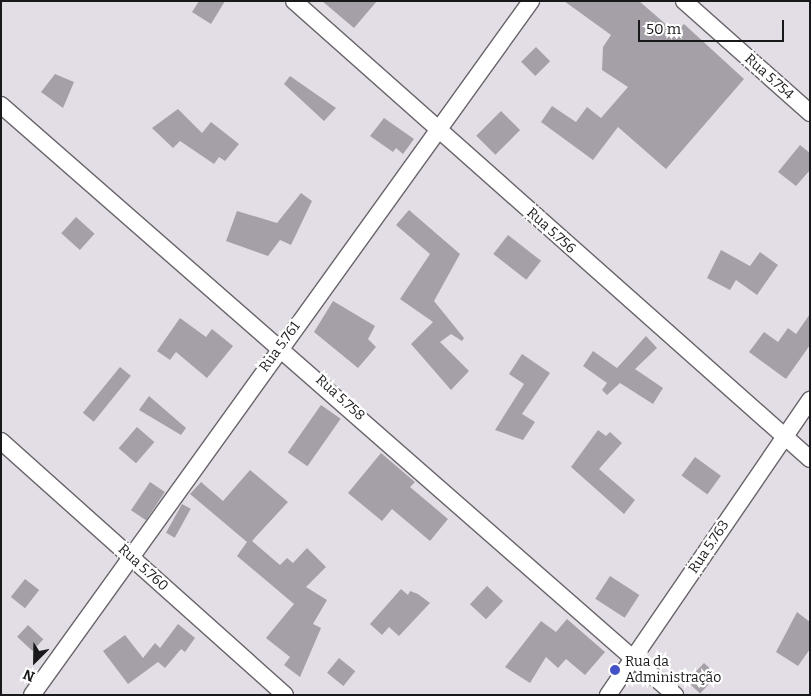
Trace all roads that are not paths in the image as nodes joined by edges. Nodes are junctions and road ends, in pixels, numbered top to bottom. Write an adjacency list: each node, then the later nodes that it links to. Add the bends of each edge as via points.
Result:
1 (294, 1): 6 (street, Rua 5.756)
2 (531, 1): 6 (street, Rua 5.761)
3 (684, 1): 5 (street, Rua 5.754)
4 (1, 105): 7 (street, Rua 5.758)
5 (810, 113)
6 (439, 130): 7 (street, Rua 5.761); 9 (street, Rua 5.756)
7 (281, 345): 12 (street, Rua 5.761); 13 (street, Rua 5.758)
8 (810, 400): 9 (street, Rua 5.763)
9 (782, 437): 11 (street, Rua 5.756); 13 (street, Rua 5.763)
10 (1, 441): 12 (street, Rua 5.760)
11 (810, 459)
12 (128, 556): 14 (street, Rua 5.761); 15 (street, Rua 5.760)
13 (634, 660): 16 (street, Rua 5.763); 17 (street, Rua 5.758)
14 (32, 695)
15 (285, 695)
16 (608, 695)
17 (675, 695)

